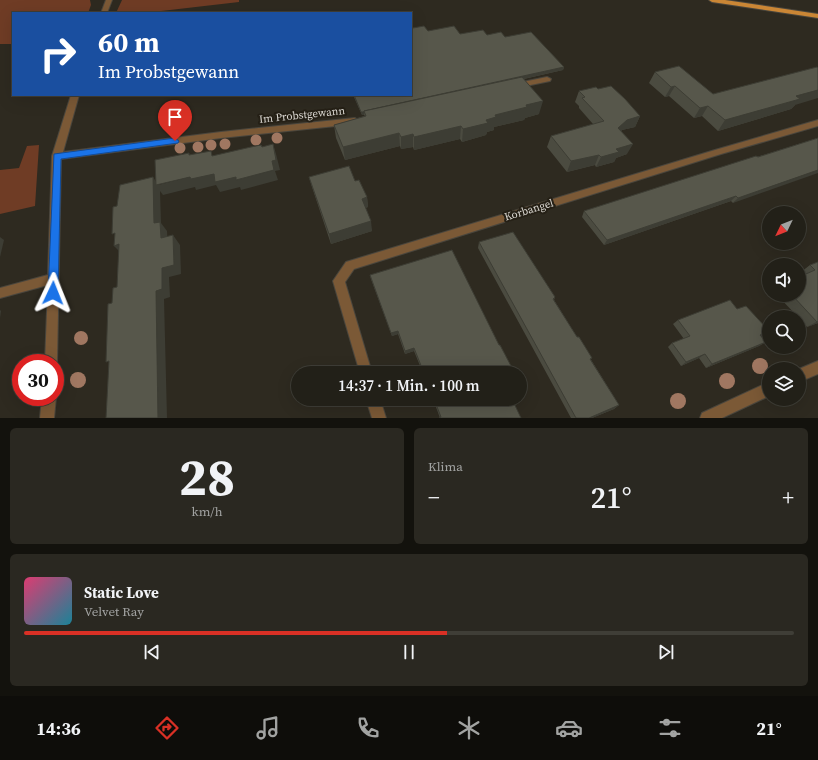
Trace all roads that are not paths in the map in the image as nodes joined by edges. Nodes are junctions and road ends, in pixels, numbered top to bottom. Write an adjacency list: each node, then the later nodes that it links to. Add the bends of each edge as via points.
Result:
1 (108, 0): 3 (street)
2 (712, 0): 4 (main road)
3 (104, 12)
4 (818, 16)
5 (547, 80): 6 (street)
6 (507, 88)
7 (75, 96): 10 (street)
8 (360, 120): 10 (street, Im Probstgewann)
9 (818, 123): 14 (street, Korbangel, via 350,265 339,281)
10 (57, 156): 11 (street)
11 (53, 279): 12 (street); 13 (street)
12 (0, 293)
13 (51, 354)
14 (364, 366)
15 (818, 367): 16 (street)
16 (806, 373)
17 (762, 393): 22 (street)
18 (48, 406): 20 (street)
19 (375, 406): 21 (street)
20 (46, 418)
21 (379, 418)
22 (707, 418)

